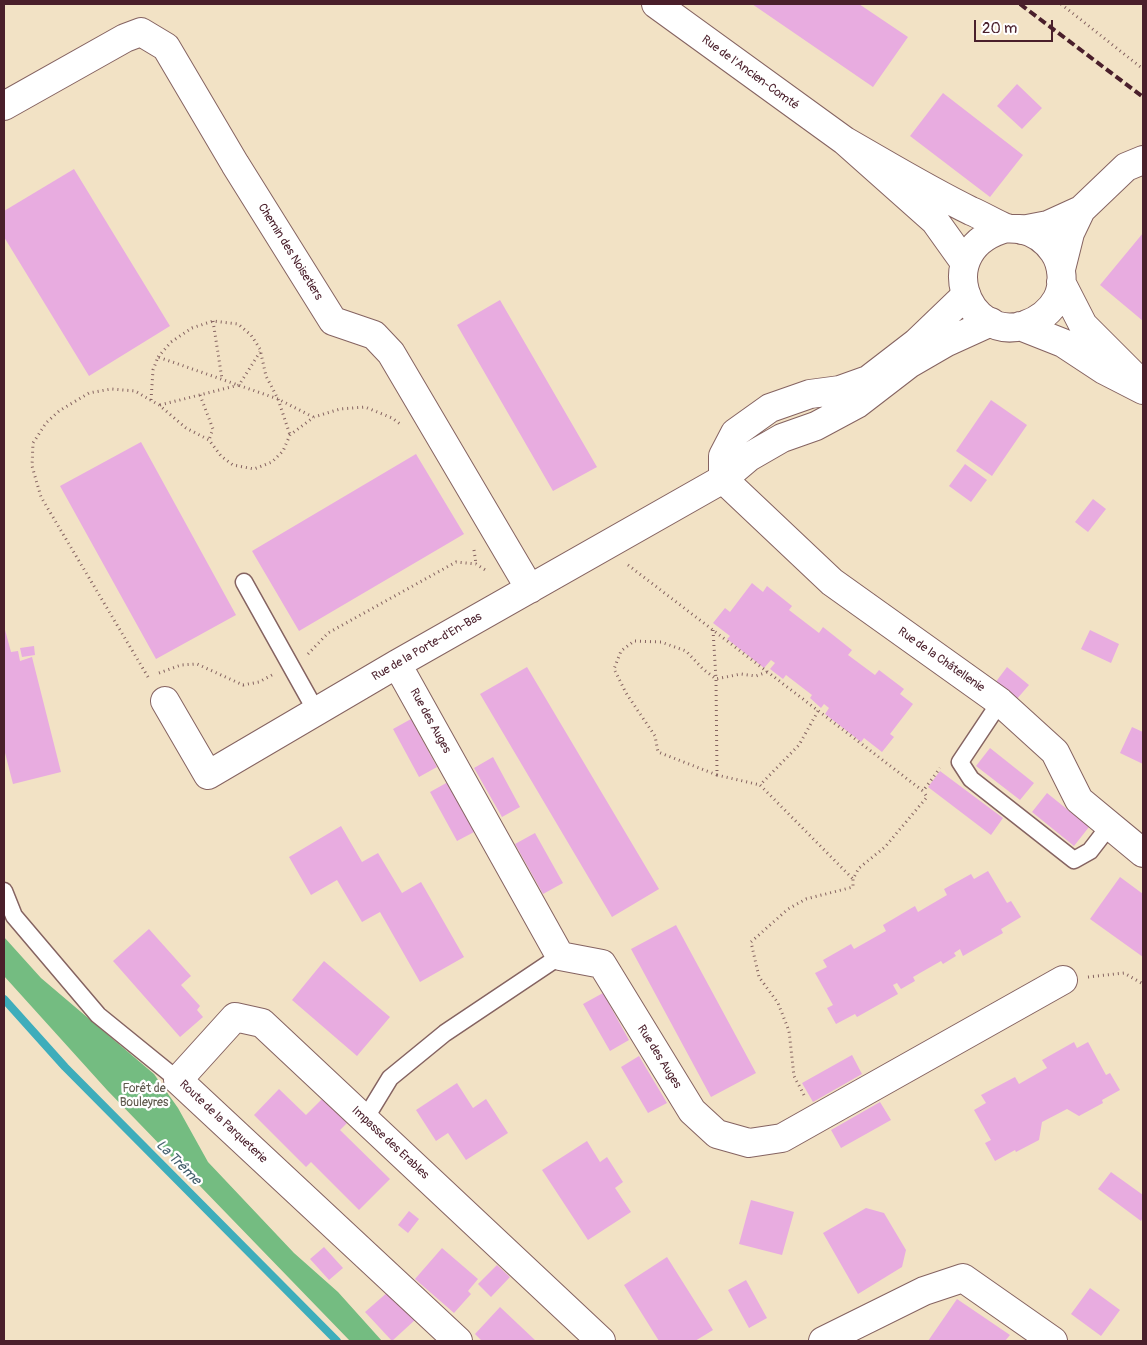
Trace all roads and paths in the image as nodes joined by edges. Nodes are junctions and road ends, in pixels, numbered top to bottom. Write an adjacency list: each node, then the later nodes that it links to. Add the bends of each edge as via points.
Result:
1 (656, 4): 5 (street, Rue de l'Ancien-Comté)
2 (1062, 4): 3 (path)
3 (1143, 69)
4 (4, 106): 33 (street, Chemin des Noisetiers, via 141,32 166,48 333,321 374,335 391,353)
5 (845, 141): 8 (street, Rue de l'Ancien-Comté, via 950,200); 9 (street, Rue de l'Ancien-Comté, via 935,221)
6 (1143, 160): 7 (street, via 1126,167)
7 (1081, 210): 8 (street, via 1048,224); 10 (street, via 1070,233)
8 (1015, 229): 9 (street, via 993,232 981,239); 10 (street, via 1036,234 1048,244 1056,255)
9 (965, 263): 11 (street)
10 (1061, 275): 14 (street, via 1057,298 1048,311 1036,321); 19 (street, via 1083,325)
11 (966, 295): 13 (street, via 980,316); 28 (street, via 916,343 868,380 770,408 735,433 724,456)
12 (213, 321): 15 (path, via 238,324 251,335); 16 (path, via 192,328 171,342); 17 (path)
13 (991, 322): 14 (street, via 1005,327); 28 (street, Rue de la Porte-d'En-Bas, via 909,364 857,404 816,426 782,438 749,457)
14 (1020, 326): 19 (street, via 1063,343 1104,370)
15 (261, 351): 18 (path); 21 (path, via 266,376)
16 (158, 357): 17 (path); 22 (path, via 153,370)
17 (222, 379): 18 (path)
18 (239, 385): 20 (path); 21 (path)
19 (1143, 388)
20 (200, 395): 23 (path); 27 (path, via 213,429)
21 (278, 399): 24 (path); 26 (path)
22 (151, 400): 23 (path); 38 (path, via 135,391 111,389 90,393 59,411 46,423 34,443 32,466 41,497)
23 (159, 405): 27 (path, via 186,428)
24 (314, 417): 25 (path, via 340,409 365,407 392,418); 26 (path)
25 (404, 427)
26 (290, 435): 27 (path, via 272,462 254,470 233,465)
27 (209, 440)
28 (723, 479): 30 (street, Rue de la Porte-d'En-Bas); 41 (street, Rue de la Châtellenie, via 832,582)
29 (473, 544): 31 (path)
30 (587, 558): 33 (street, Rue de la Porte-d'En-Bas); 34 (path, via 628,564)
31 (476, 564): 33 (path); 36 (path, via 456,562 328,633 311,652)
32 (244, 582): 36 (lane)
33 (522, 594): 35 (street, Rue de la Porte-d'En-Bas)
34 (713, 630): 37 (path); 39 (path)
35 (397, 664): 42 (street, Rue de la Porte-d'En-Bas); 52 (street, Rue des Auges)
36 (290, 665): 38 (path, via 259,682 242,685 196,664 181,665); 42 (lane)
37 (767, 672): 39 (path); 43 (path)
38 (148, 677): 40 (path)
39 (716, 679): 45 (path); 45 (path, via 686,650 661,642 634,641 621,651 614,669 655,736 658,752)
40 (164, 701): 42 (street, Rue de la Porte-d'En-Bas, via 208,775)
41 (1000, 702): 44 (lane); 48 (street, Rue de la Châtellenie, via 1055,752 1079,800)
42 (316, 711)
43 (818, 711): 46 (path, via 799,745); 47 (path)
44 (960, 762): 47 (path, via 939,768); 48 (lane, via 971,779 1074,860 1090,851)
45 (717, 775): 46 (path)
46 (760, 785): 50 (path)
47 (923, 791): 50 (path, via 927,797 885,847 859,868)
48 (1110, 826): 49 (street, Rue de la Châtellenie)
49 (1143, 853)
50 (853, 879): 56 (path, via 853,887 806,899 788,909 751,942 759,977 778,1003 789,1031 794,1076)
51 (4, 891): 55 (lane, Route de la Parqueterie, via 14,916 98,1015)
52 (560, 956): 56 (street, Rue des Auges, via 602,964 692,1111 717,1134 749,1143 782,1138); 57 (lane, via 445,1033 390,1078)
53 (1063, 980): 54 (path, via 1124,973); 56 (street, Rue des Auges)
54 (1143, 984)
55 (178, 1080): 57 (street, Impasse des Erables, via 235,1016 262,1023); 58 (street, Route de la Parqueterie)
56 (816, 1118)
57 (365, 1119): 59 (street, Impasse des Erables)
58 (458, 1341)
59 (600, 1341)
60 (823, 1341): 61 (street, via 924,1291 963,1278)
61 (1053, 1341)

